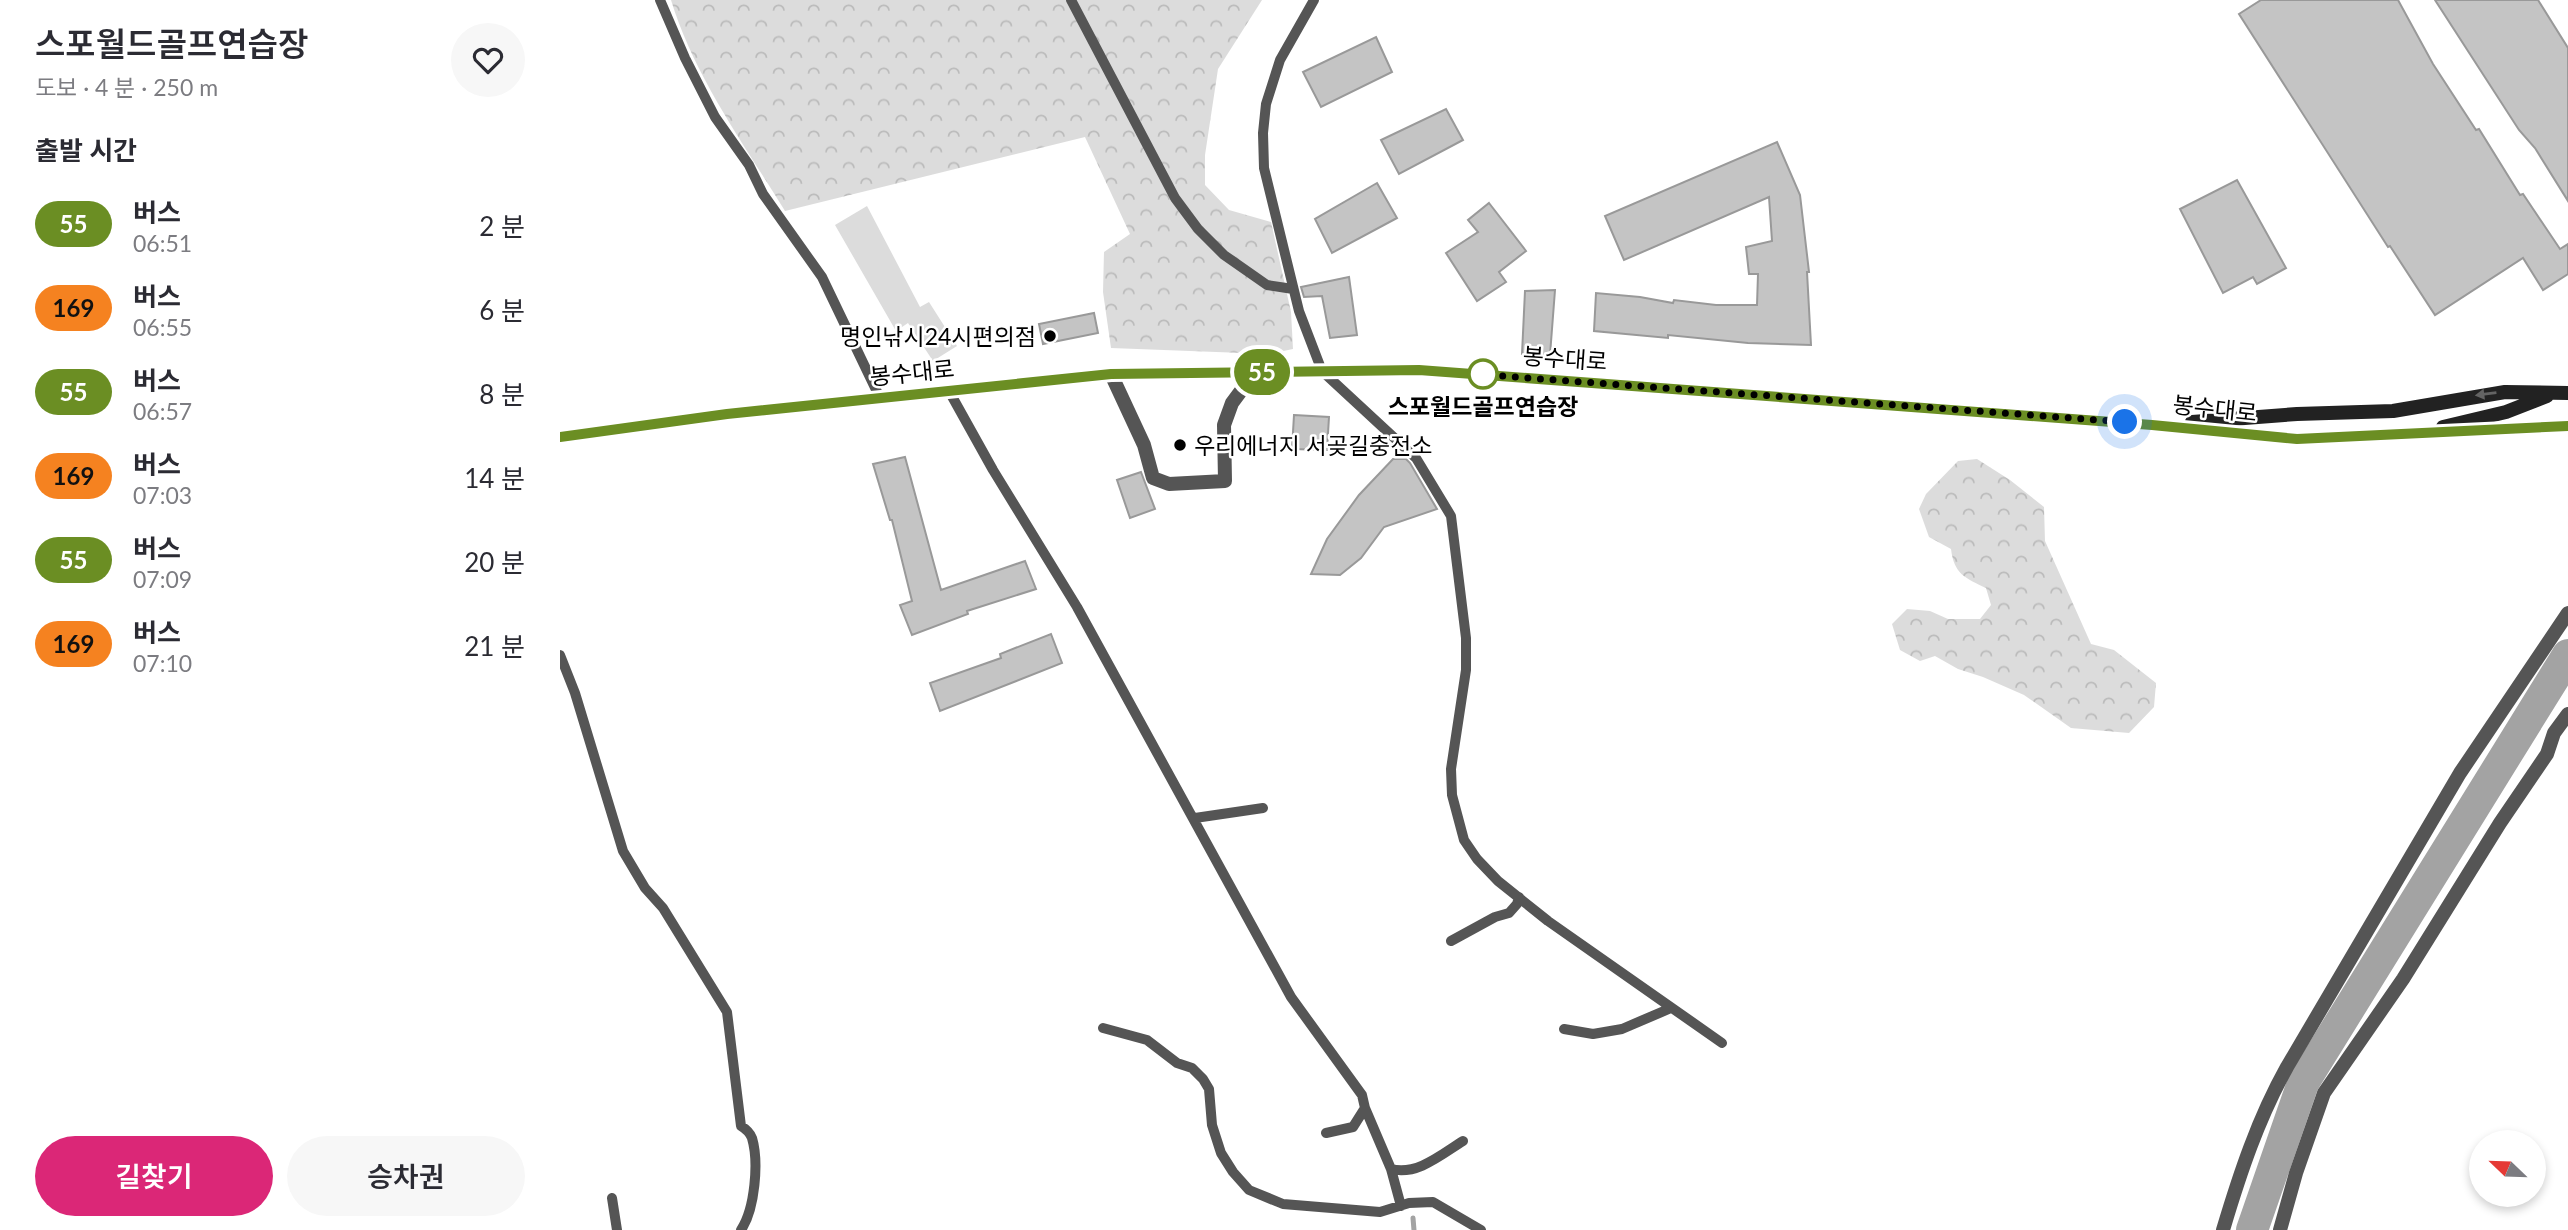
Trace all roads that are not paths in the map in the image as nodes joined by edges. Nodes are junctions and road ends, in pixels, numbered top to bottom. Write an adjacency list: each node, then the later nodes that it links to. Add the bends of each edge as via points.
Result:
1 (660, 0): 11 (lane, via 715,117 822,278)
2 (1071, 0): 4 (lane, via 1175,198 1198,229 1224,255 1268,285)
3 (1314, 0): 4 (lane, via 1280,60 1266,104 1263,133 1264,168)
4 (1293, 289): 5 (lane)
5 (1322, 371): 6 (main road, 봉수대로); 12 (main road, 봉수대로, via 1419,370); 21 (lane, via 1416,458 1451,516 1466,638 1452,795 1464,840 1498,881)
6 (1255, 372): 7 (main road, 봉수대로); 7 (street, via 1232,403 1224,425 1225,481 1170,484 1153,478 1144,445)
7 (1111, 374): 9 (main road, 봉수대로)
8 (2568, 386): 10 (main road)
9 (949, 391): 11 (main road, 봉수대로); 20 (lane)
10 (2561, 393): 12 (main road, one-way to 12, via 2505,392 2393,411); 14 (main road)
11 (880, 398): 15 (main road, 봉수대로)
12 (2152, 425): 14 (main road, 봉수대로, via 2297,439)
13 (2568, 426): 14 (main road, 봉수대로)
14 (2425, 432)
15 (560, 437)
16 (2568, 612): 36 (street, via 2460,773 2268,1101)
17 (560, 655): 34 (lane, via 623,851 727,1012 741,1126 751,1135 754,1150 754,1194)
18 (2568, 713): 37 (street, via 2547,754 2403,979 2324,1093)
19 (1263, 808): 20 (lane)
20 (1195, 818): 27 (lane, via 1291,997 1362,1095)
21 (1519, 897): 22 (lane, via 1508,913); 23 (lane)
22 (1451, 941)
23 (1671, 1008): 25 (lane, via 1622,1029 1593,1034); 26 (lane)
24 (1103, 1028): 32 (lane, via 1147,1040 1203,1079 1221,1153 1249,1190 1283,1204 1380,1212)
25 (1564, 1029)
26 (1722, 1043)
27 (1365, 1108): 28 (lane, via 1353,1127); 30 (lane)
28 (1326, 1133)
29 (1463, 1141): 30 (lane, via 1426,1164)
30 (1391, 1169): 32 (lane)
31 (612, 1198): 33 (lane)
32 (1401, 1206): 35 (lane, via 1433,1202)
33 (617, 1230)
34 (741, 1230)
35 (1481, 1230)
36 (2223, 1230)
37 (2280, 1230)

